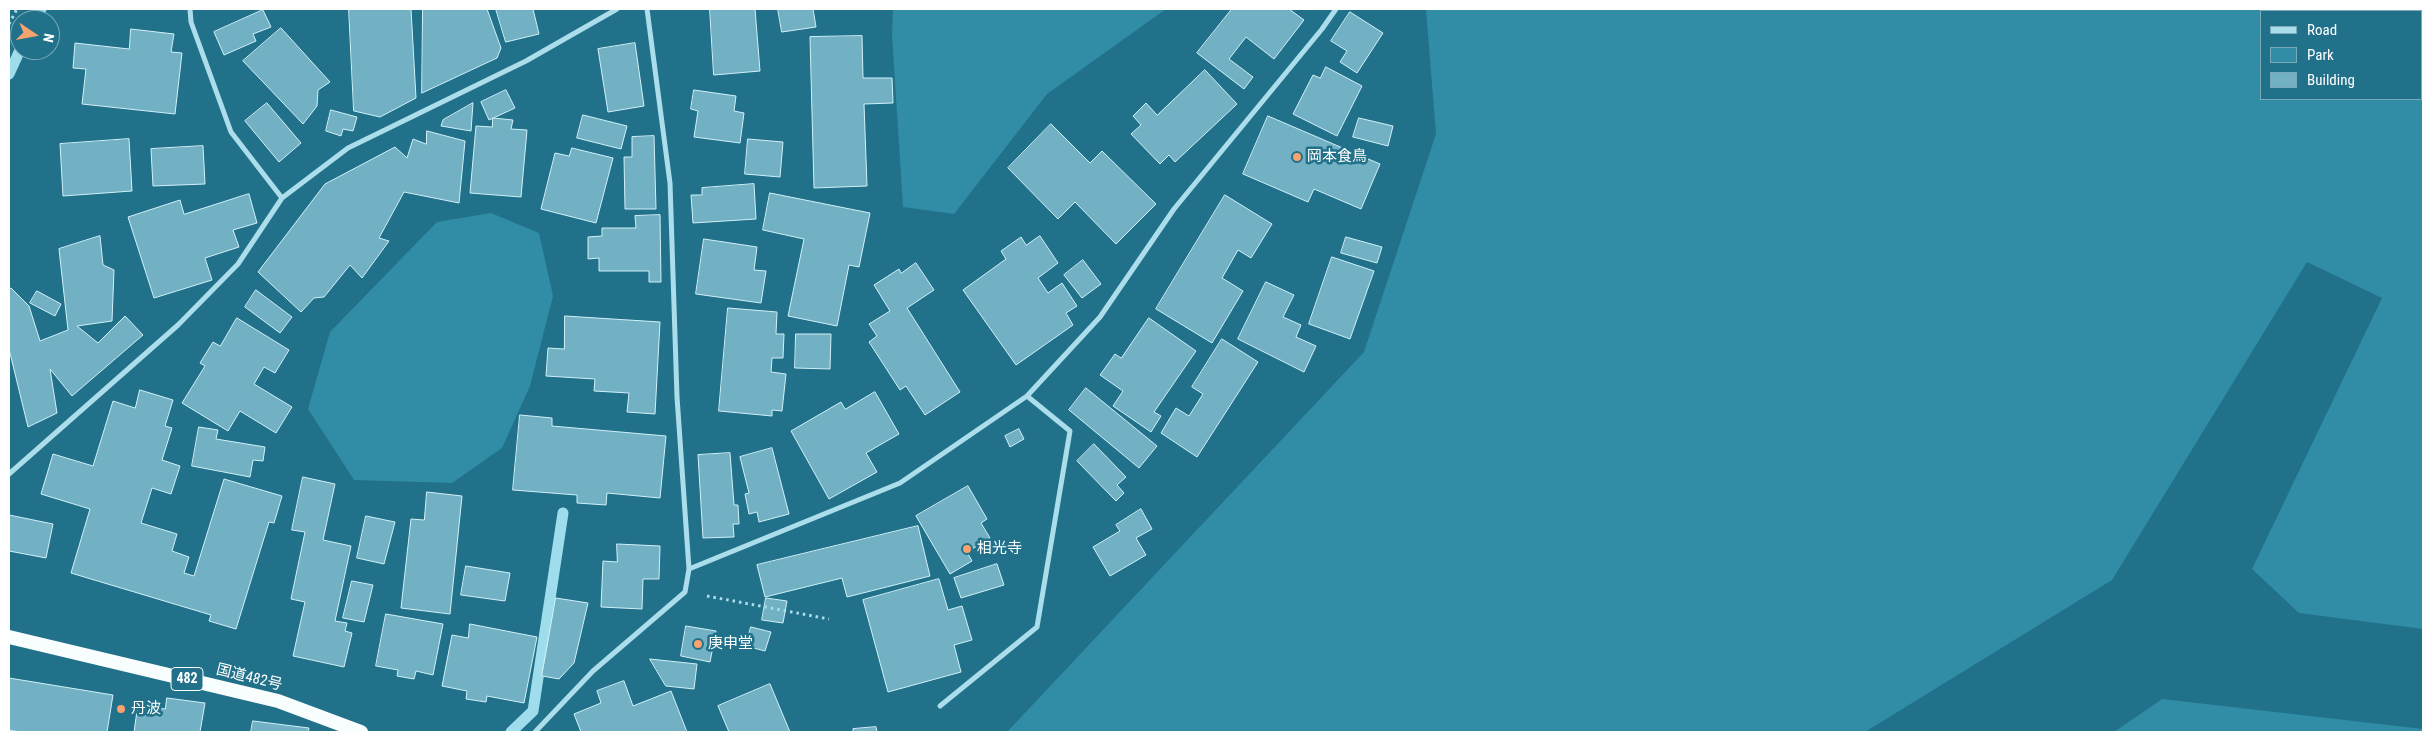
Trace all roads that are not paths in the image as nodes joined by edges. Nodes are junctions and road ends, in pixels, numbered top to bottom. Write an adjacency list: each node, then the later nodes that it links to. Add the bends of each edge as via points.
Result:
1 (190, 9): 5 (street, via 231,132)
2 (617, 9): 5 (street, via 526,60 348,148)
3 (647, 9): 8 (street, via 670,183 677,397)
4 (1336, 9): 6 (street, via 1174,209 1100,317)
5 (282, 198): 7 (street, via 238,264 178,325)
6 (1027, 396): 8 (street, via 900,483); 10 (street, via 1070,431 1037,627)
7 (9, 474)
8 (689, 569): 12 (street, via 685,592 593,671)
9 (9, 637): 11 (highway, 国道482号 / 482, via 278,701)
10 (940, 706)
11 (362, 732)
12 (535, 732)

